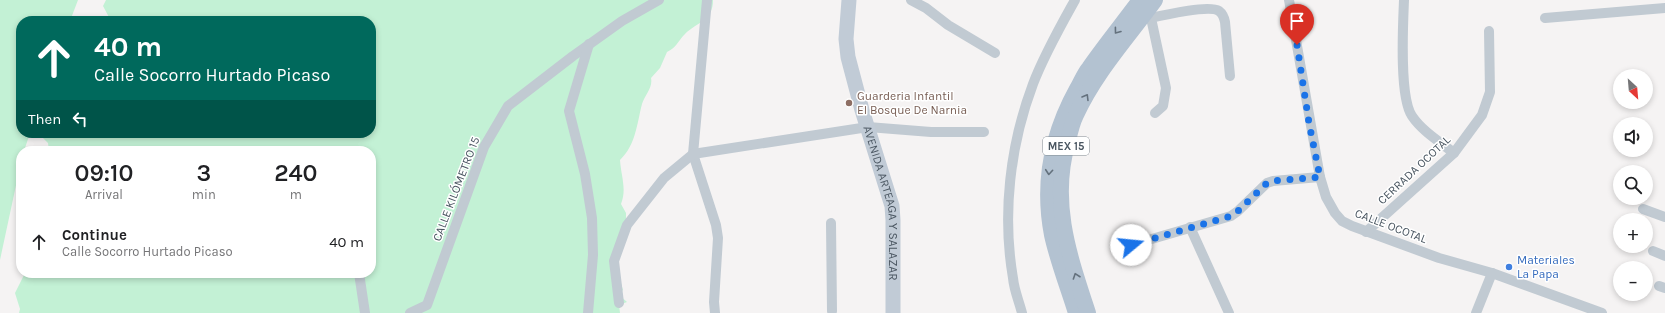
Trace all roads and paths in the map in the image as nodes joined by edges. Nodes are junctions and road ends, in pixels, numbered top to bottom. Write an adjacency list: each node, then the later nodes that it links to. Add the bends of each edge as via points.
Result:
1 (659, 0): 14 (street, CALLE KILÓMETRO 15)
2 (707, 0): 21 (street)
3 (849, 0): 18 (street, AVENIDA ARTEAGA Y SALAZAR, via 846,39 848,57)
4 (911, 0): 15 (street)
5 (1075, 0): 41 (street, via 1033,84 1016,139 1009,200 1008,237 1013,279)
6 (1140, 0): 42 (main road, MEX 15, one-way to 42, via 1088,69 1064,116 1050,164 1048,204 1052,234)
7 (1155, 0): 12 (main road, MEX 15)
8 (1288, 0): 22 (street, CALLE OCOTAL)
9 (1404, 0): 20 (street, via 1406,104 1413,118)
10 (1665, 8): 11 (street)
11 (1545, 18)
12 (1146, 19): 16 (street, via 1207,8 1221,12 1225,22); 17 (street, via 1166,88 1163,106); 43 (main road, MEX 15, one-way to 12, via 1070,260 1060,209 1065,150 1077,113 1102,71)
13 (1489, 31): 20 (street, CERRADA OCOTAL, via 1488,102 1482,115)
14 (589, 44): 34 (street, CALLE KILÓMETRO 15, via 508,106 484,147); 38 (street, via 569,111 585,174 592,218 593,255)
15 (995, 53)
16 (1230, 76)
17 (1156, 113)
18 (868, 127): 19 (street, via 931,132); 21 (street); 40 (street, AVENIDA ARTEAGA Y SALAZAR, via 892,206)
19 (984, 132)
20 (1454, 153): 27 (street, CERRADA OCOTAL)
21 (693, 154): 33 (street, via 664,178 627,225 614,261); 39 (street, via 718,238)
22 (1320, 177): 26 (street, via 1267,183 1231,216); 27 (street, CALLE OCOTAL, via 1326,198 1335,213 1342,221)
23 (1643, 209): 24 (street)
24 (1665, 217)
25 (832, 223): 35 (street)
26 (1190, 227): 28 (street); 44 (street)
27 (1366, 232): 31 (street, CALLE OCOTAL)
28 (1131, 245)
29 (1653, 251): 30 (street)
30 (1665, 256)
31 (1492, 274): 45 (street); 46 (street, CALLE OCOTAL)
32 (360, 278): 36 (street)
33 (619, 303)
34 (427, 309): 37 (street, CALLE KILÓMETRO 15)
35 (831, 312)
36 (365, 313)
37 (410, 313)
38 (588, 313)
39 (715, 313)
40 (893, 313)
41 (1022, 313)
42 (1076, 313)
43 (1088, 313)
44 (1230, 313)
45 (1476, 313)
46 (1602, 313)

